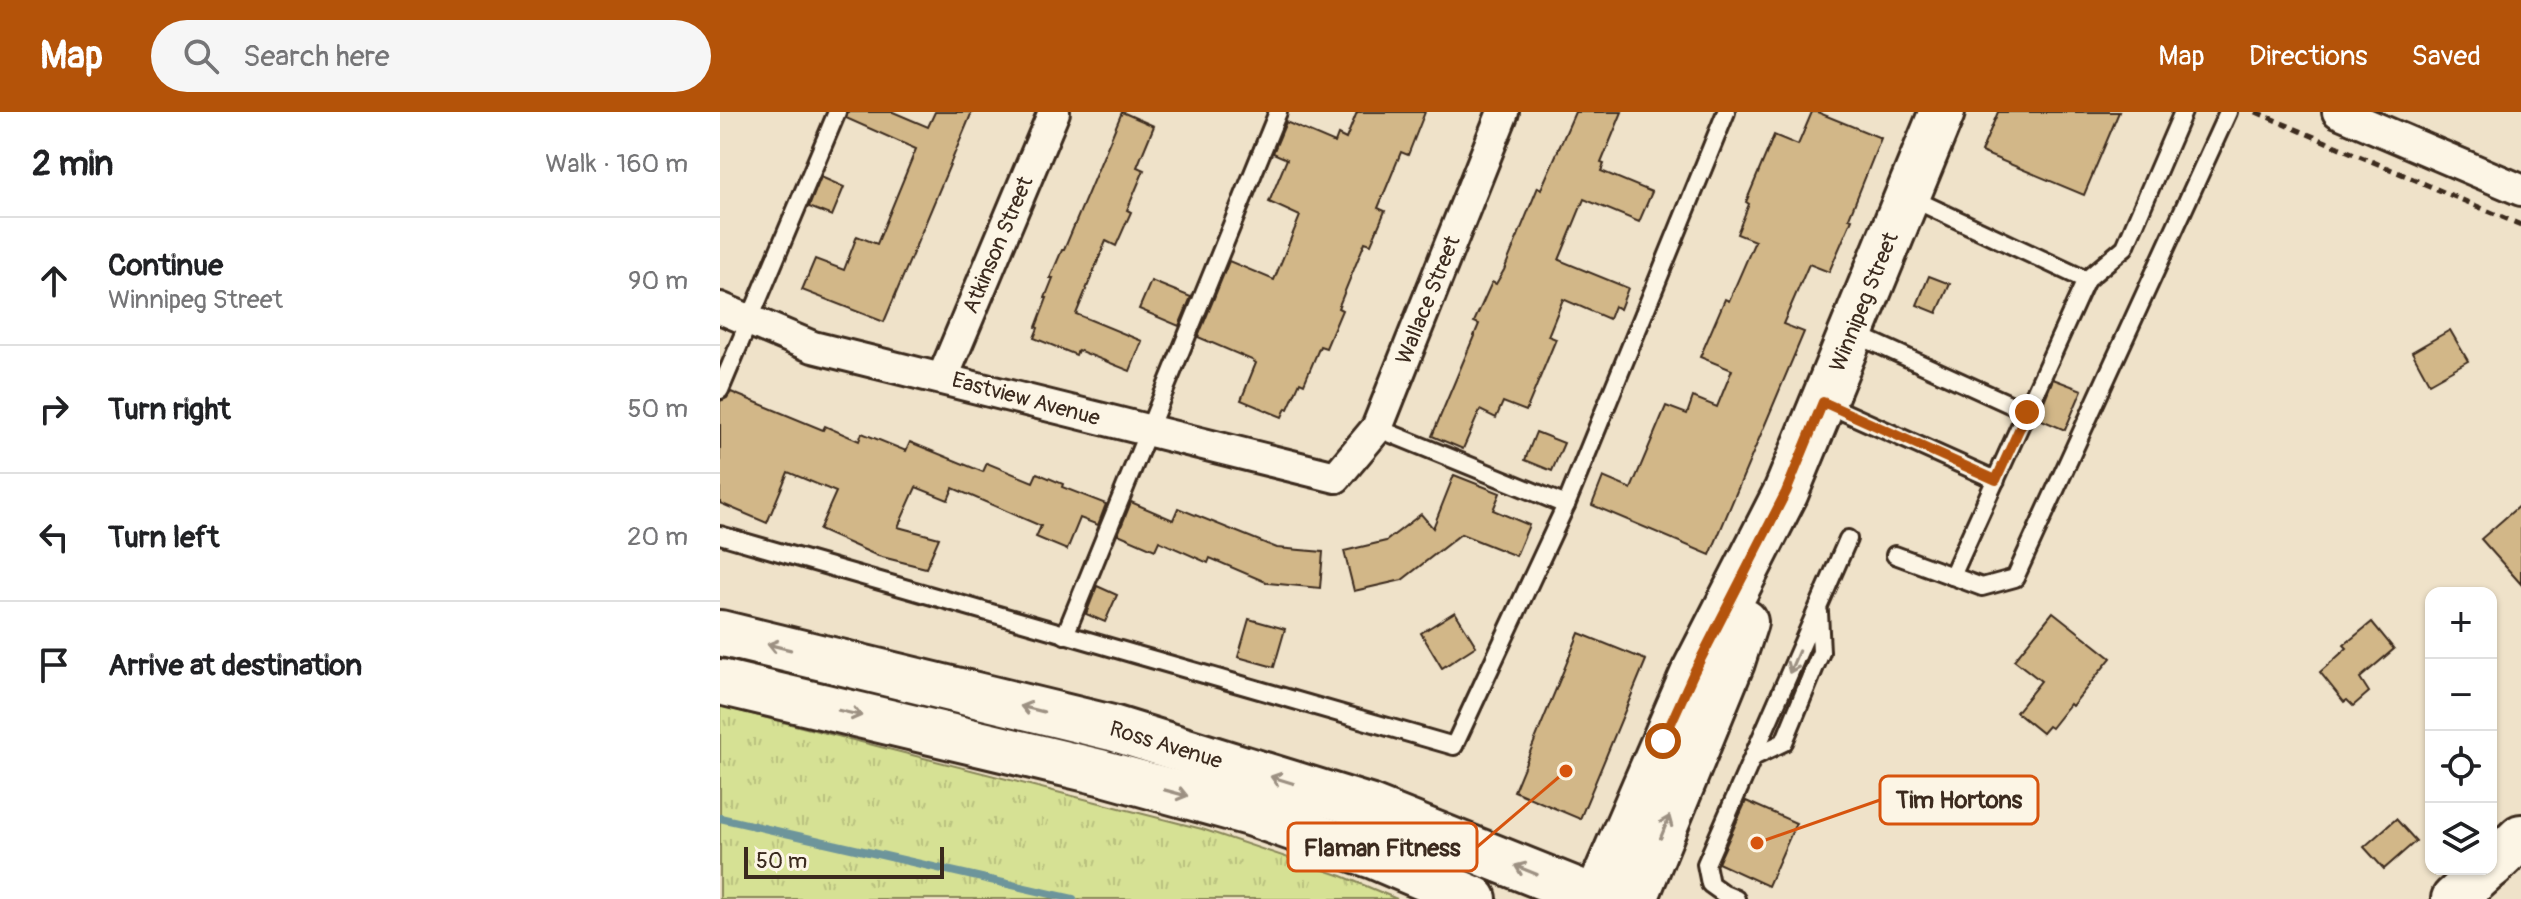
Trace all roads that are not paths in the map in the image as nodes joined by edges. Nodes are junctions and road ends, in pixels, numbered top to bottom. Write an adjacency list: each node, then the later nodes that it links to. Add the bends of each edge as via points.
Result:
1 (837, 112): 14 (lane)
2 (1054, 112): 16 (street, Atkinson Street)
3 (1278, 112): 21 (lane)
4 (1503, 112): 20 (street, Wallace Street)
5 (1726, 112): 25 (lane)
6 (1942, 112): 11 (main road, Winnipeg Street)
7 (2183, 112): 12 (lane, via 2125,247)
8 (2228, 112): 29 (lane, via 2015,578 1982,587)
9 (2338, 112): 10 (street)
10 (2521, 190)
11 (1907, 196): 12 (lane); 15 (main road, Winnipeg Street)
12 (2086, 280): 19 (lane)
13 (720, 308): 14 (street, Eastview Avenue)
14 (749, 320): 16 (street, Eastview Avenue, via 813,347); 17 (lane)
15 (1851, 332): 18 (main road, Winnipeg Street); 19 (lane)
16 (943, 377): 21 (street, Eastview Avenue)
17 (720, 390)
18 (1823, 402): 23 (lane); 24 (main road, Winnipeg Street)
19 (2027, 412): 23 (lane)
20 (1377, 428): 22 (street, Wallace Street); 25 (lane)
21 (1148, 431): 22 (street, Eastview Avenue); 31 (lane)
22 (1336, 477)
23 (1996, 480): 29 (lane)
24 (1786, 492): 36 (main road, Winnipeg Street, via 1694,672); 37 (main road, Winnipeg Street, one-way to 24, via 1732,662)
25 (1566, 505): 31 (lane, via 1454,746)
26 (720, 535): 31 (lane)
27 (1848, 539): 38 (lane, one-way to 38, via 1818,606 1821,652 1784,742 1753,757 1706,864 1710,884)
28 (1895, 555): 29 (lane)
29 (1952, 576)
30 (720, 633): 36 (main road, Ross Avenue, one-way to 30, via 1368,807 1127,733)
31 (1065, 635)
32 (720, 682): 35 (main road, Ross Avenue, one-way to 35, via 1249,813 1376,857)
33 (2521, 837): 34 (main road)
34 (2473, 885)
35 (1474, 899)
36 (1597, 899)
37 (1635, 899)
38 (1736, 899)

